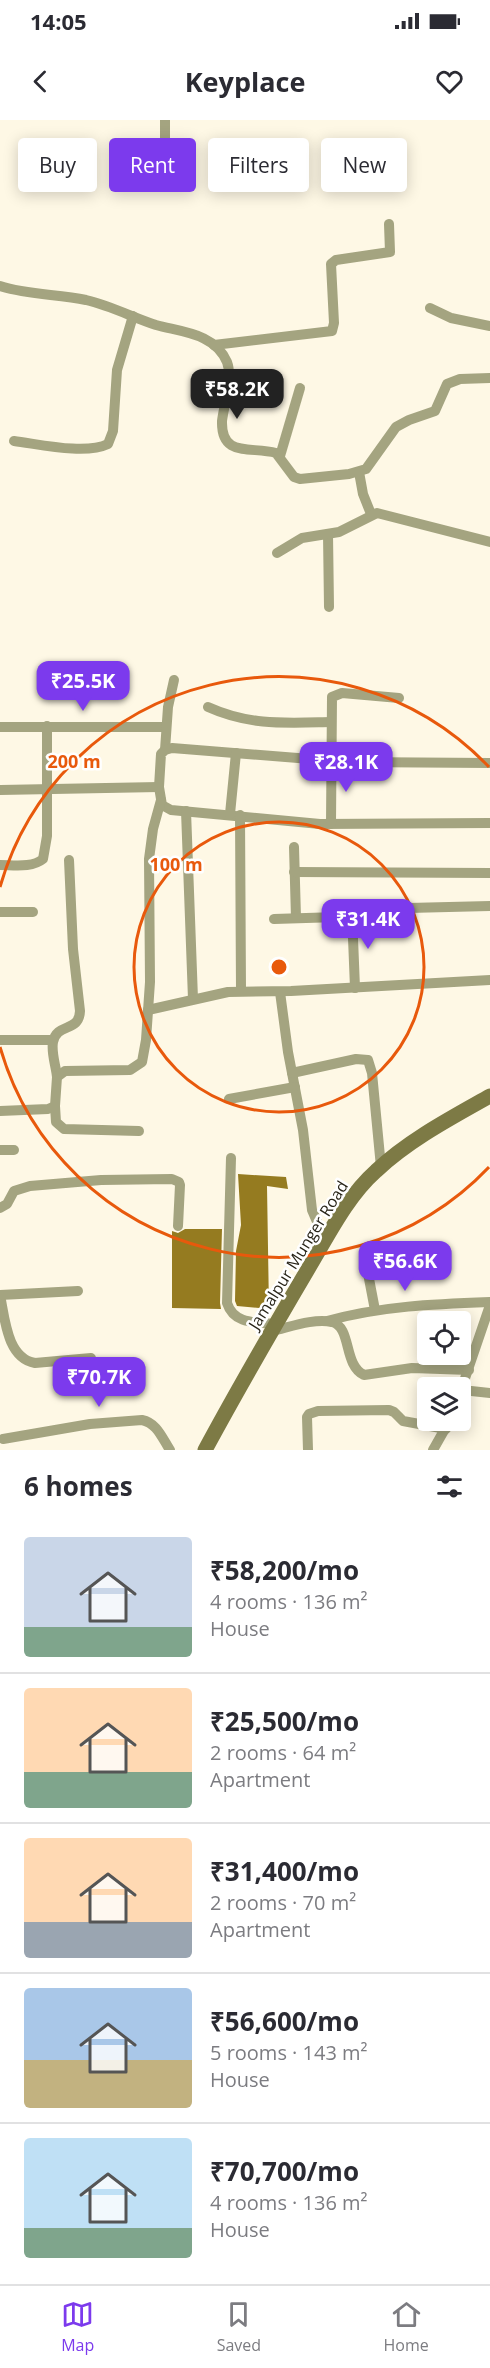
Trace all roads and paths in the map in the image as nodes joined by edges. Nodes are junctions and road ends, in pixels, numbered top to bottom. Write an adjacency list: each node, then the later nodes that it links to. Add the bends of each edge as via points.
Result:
1 (165, 120): 2 (street)
2 (165, 138)
3 (389, 224): 8 (street, via 390,252 331,264 332,331)
4 (0, 286): 6 (street, via 85,300)
5 (430, 308): 7 (street, via 451,318)
6 (133, 316): 8 (street, via 201,336); 11 (street, via 117,370 113,431 108,444 75,448)
7 (490, 326)
8 (214, 345): 12 (street, via 228,366 222,421 225,440 235,448)
9 (490, 378): 13 (street, via 460,379 447,384 435,411 396,428 371,463)
10 (300, 388): 12 (street)
11 (14, 441)
12 (280, 456): 13 (street, via 300,479)
13 (359, 472): 14 (street)
14 (371, 514): 15 (street, via 349,528); 16 (street, via 383,513)
15 (328, 534): 17 (street, via 302,538); 18 (street)
16 (490, 542)
17 (277, 554)
18 (328, 607)
19 (174, 680): 25 (street)
20 (399, 698): 22 (street, via 337,694 332,697)
21 (208, 707): 22 (street, via 238,719)
22 (331, 722): 28 (street)
23 (47, 726): 24 (street); 25 (street); 31 (street)
24 (0, 727)
25 (166, 727): 26 (street)
26 (165, 750): 27 (street); 30 (street, via 159,762)
27 (236, 753): 28 (street); 35 (street)
28 (332, 761): 29 (street); 37 (street)
29 (490, 763)
30 (159, 786): 31 (street); 33 (street)
31 (47, 789): 32 (street); 40 (street, via 43,860 38,864)
32 (0, 790)
33 (160, 800): 34 (street, via 166,809); 54 (street, via 148,879)
34 (186, 811): 35 (street); 53 (street)
35 (235, 815): 37 (street); 51 (street)
36 (490, 823): 37 (street)
37 (331, 824)
38 (294, 847): 41 (street)
39 (69, 860): 56 (street, via 80,1018 58,1032)
40 (0, 865)
41 (294, 872): 42 (street); 47 (street)
42 (490, 873)
43 (490, 906): 46 (street, via 367,909)
44 (0, 912): 45 (street)
45 (33, 912)
46 (352, 913): 47 (street); 50 (street)
47 (296, 918): 48 (street)
48 (274, 919)
49 (490, 980): 50 (street)
50 (354, 988): 52 (street)
51 (241, 991): 52 (street); 53 (street)
52 (280, 992): 57 (street)
53 (194, 999): 54 (street)
54 (148, 1010): 58 (street, via 144,1056 138,1066 65,1071)
55 (0, 1040): 56 (street)
56 (53, 1040): 58 (street)
57 (292, 1073): 59 (street); 68 (street, via 356,1059 368,1060)
58 (57, 1077): 62 (street)
59 (295, 1087): 61 (street); 71 (street, via 312,1210)
60 (490, 1096): 68 (street, Jamalpur Munger Road)
61 (229, 1100)
62 (55, 1106): 63 (street); 64 (street, via 56,1122 64,1130)
63 (0, 1111)
64 (140, 1131)
65 (0, 1149): 66 (street)
66 (14, 1150)
67 (231, 1158): 78 (street, via 227,1303 241,1320)
68 (381, 1167): 71 (street, Jamalpur Munger Road, via 362,1185)
69 (0, 1208): 70 (street, via 15,1191 30,1186 172,1179 180,1185)
70 (178, 1226)
71 (327, 1238): 78 (street, Jamalpur Munger Road)
72 (366, 1263): 76 (street)
73 (78, 1291): 74 (street)
74 (0, 1295): 79 (street, via 14,1347 27,1362)
75 (490, 1303): 76 (street); 80 (street)
76 (375, 1310): 77 (street)
77 (325, 1322): 78 (street); 80 (street, via 340,1326 354,1368 364,1375 412,1368)
78 (274, 1327): 87 (street, Jamalpur Munger Road)
79 (91, 1358)
80 (469, 1370): 81 (street)
81 (466, 1377)
82 (471, 1392): 83 (street)
83 (490, 1393)
84 (417, 1422): 89 (street, via 403,1421 389,1410 318,1411 307,1417)
85 (444, 1431): 90 (street)
86 (3, 1438): 88 (street, via 142,1420 155,1426)
87 (209, 1447)
88 (170, 1450)
89 (308, 1450)
90 (433, 1450)

